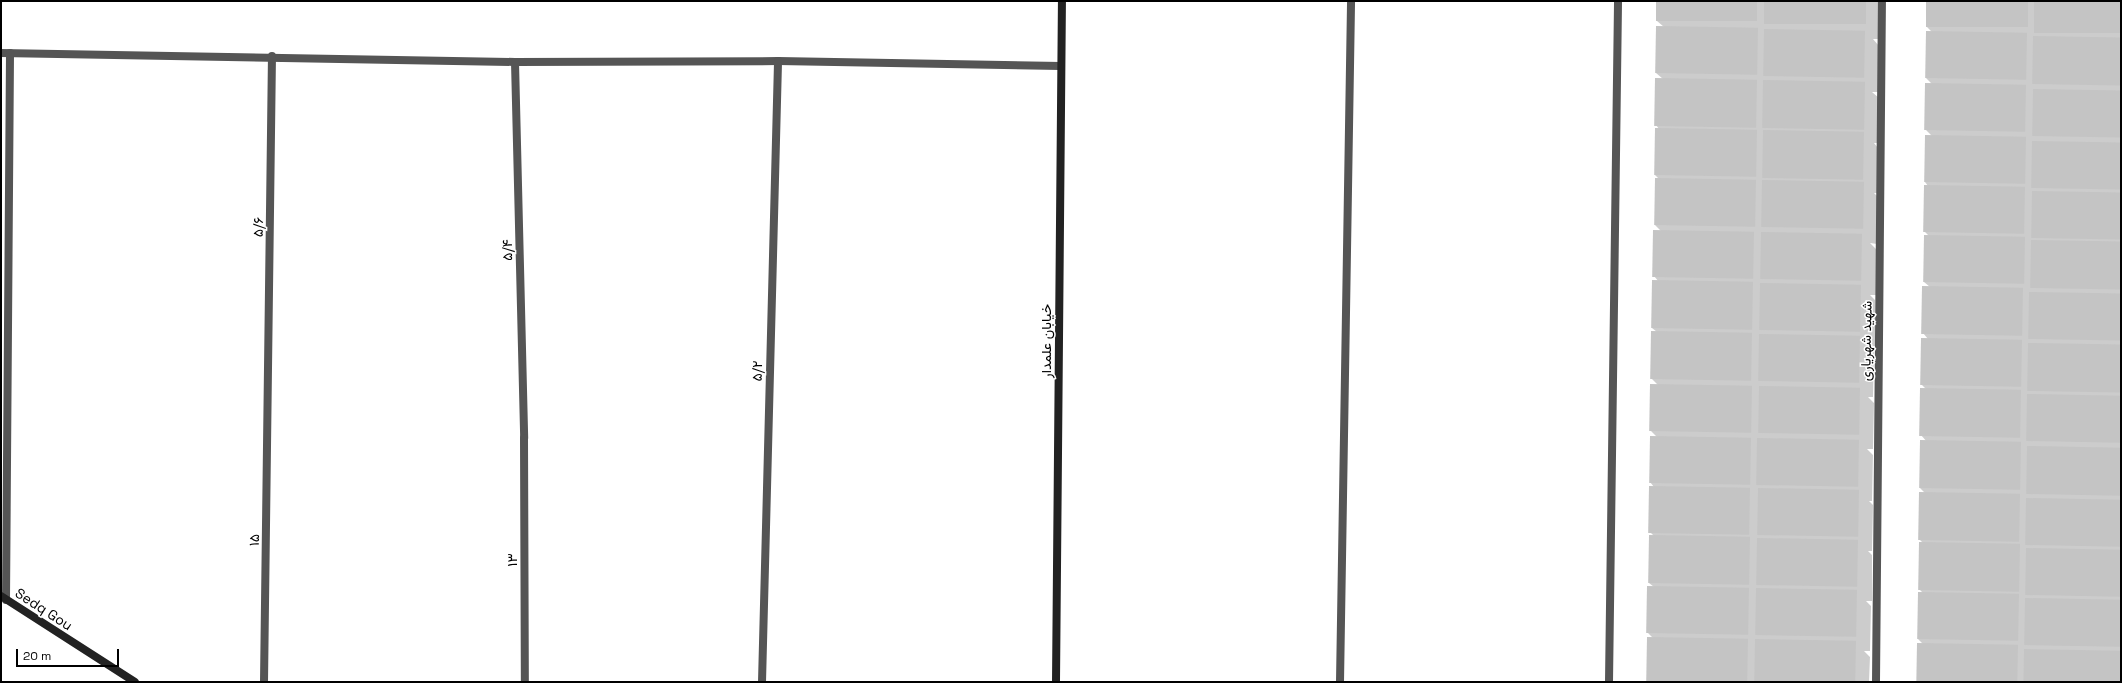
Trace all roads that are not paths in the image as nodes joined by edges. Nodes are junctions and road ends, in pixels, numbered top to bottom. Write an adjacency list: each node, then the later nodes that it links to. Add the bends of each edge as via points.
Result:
1 (1062, 1): 10 (street, خیابان علمدار)
2 (1351, 1): 19 (street)
3 (1618, 1): 20 (street)
4 (1882, 1): 21 (street, شهید شهریاری)
5 (1, 53): 6 (street)
6 (10, 53): 7 (street); 13 (street)
7 (272, 56): 9 (street); 11 (street, ۵/۶)
8 (778, 61): 9 (street); 10 (street); 17 (street, ۵/۲)
9 (515, 62): 12 (street, ۵/۴)
10 (1061, 66): 18 (street, خیابان علمدار)
11 (269, 398): 15 (street, ۱۵)
12 (524, 438): 16 (street, ۱۳)
13 (3, 598): 14 (street, Sedq Gou)
14 (135, 682)
15 (264, 682)
16 (525, 682)
17 (762, 682)
18 (1056, 682)
19 (1340, 682)
20 (1609, 682)
21 (1876, 682)

